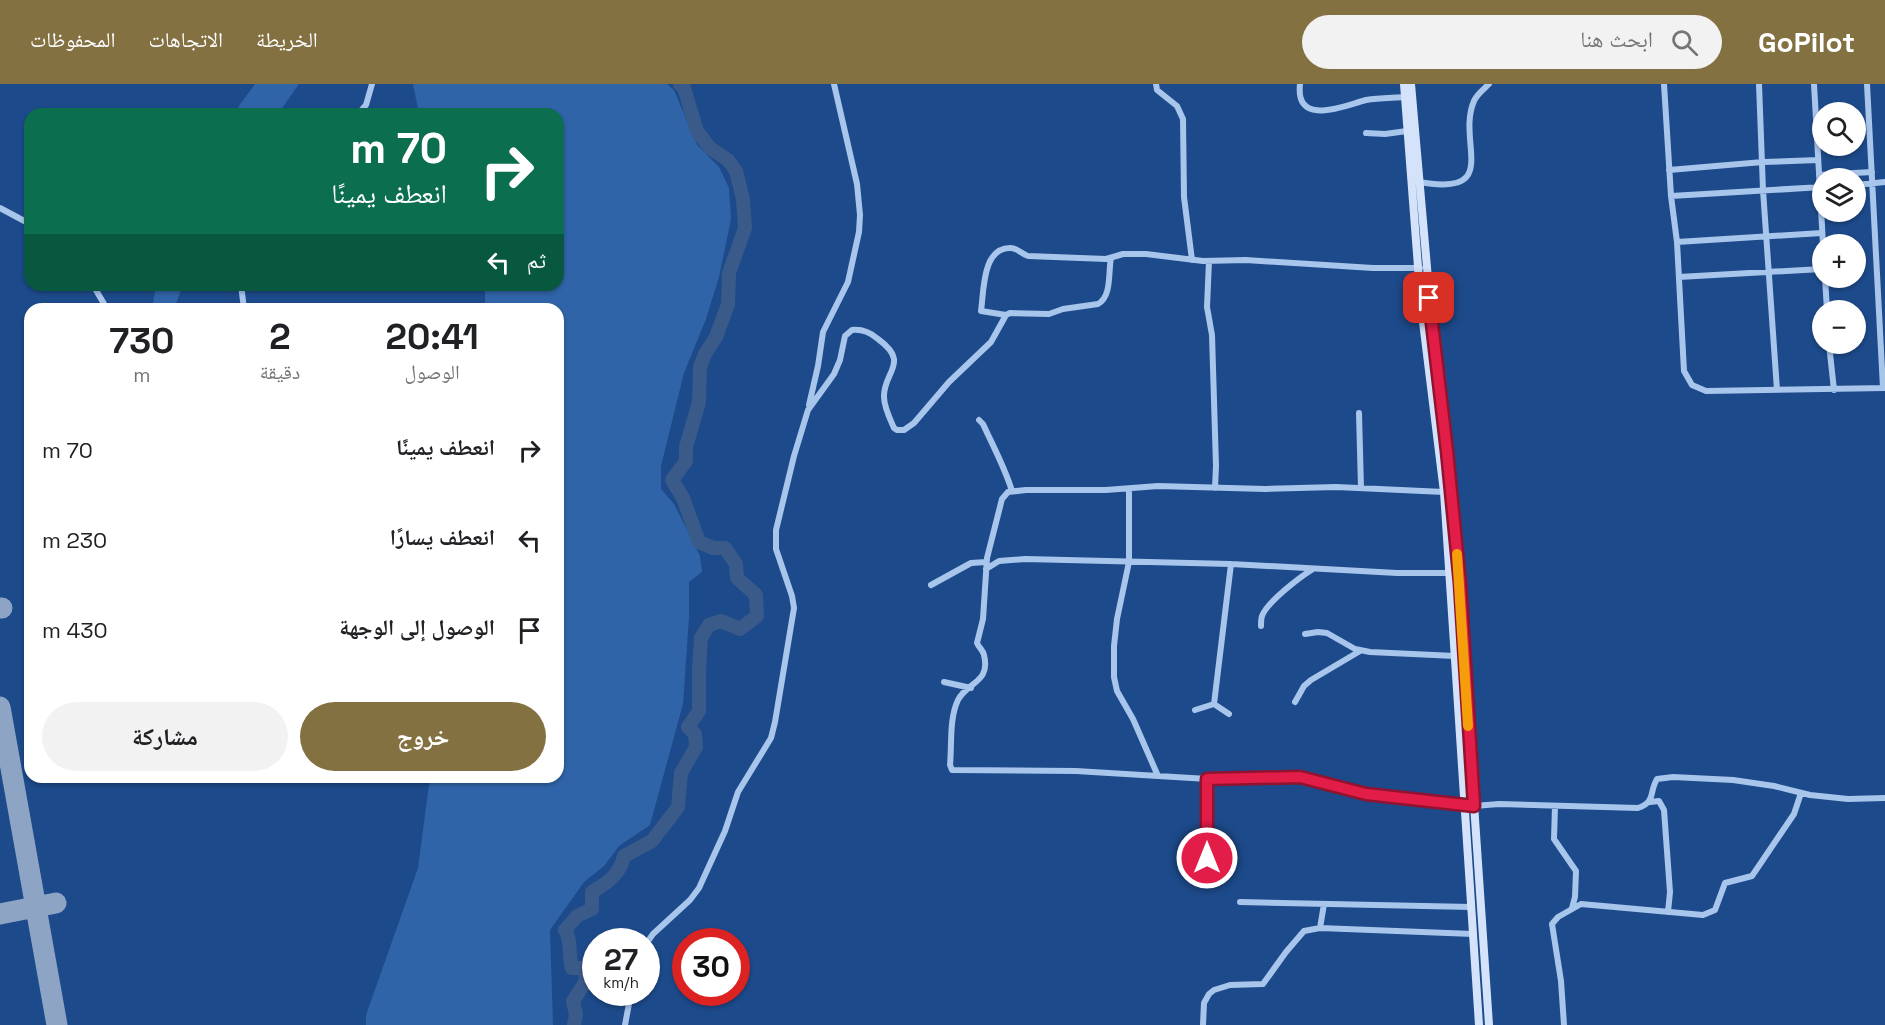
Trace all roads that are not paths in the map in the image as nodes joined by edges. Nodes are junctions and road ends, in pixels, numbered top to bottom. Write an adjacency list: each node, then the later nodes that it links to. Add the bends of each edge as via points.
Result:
1 (372, 84): 13 (street)
2 (834, 84): 47 (street, via 856,184 859,232 848,282 823,332)
3 (1156, 84): 36 (street, via 1157,90 1177,106 1183,119 1184,197)
4 (1300, 84): 12 (street, via 1302,101 1320,111 1370,99)
5 (1404, 84): 12 (main road)
6 (1411, 84): 22 (main road)
7 (1489, 84): 22 (street, via 1474,100 1471,112 1468,176 1447,184)
8 (1664, 84): 19 (street)
9 (1759, 84): 17 (street)
10 (1814, 84): 16 (street)
11 (1867, 84): 21 (street)
12 (1405, 97): 14 (main road)
13 (363, 108)
14 (1407, 131): 15 (street); 38 (main road)
15 (1366, 133)
16 (1818, 160): 17 (street); 18 (street)
17 (1762, 162): 19 (street); 27 (street)
18 (1819, 168)
19 (1669, 171): 28 (street)
20 (1866, 171): 21 (street)
21 (1872, 171): 25 (street)
22 (1419, 182): 38 (main road)
23 (1885, 182): 25 (street)
24 (1866, 183): 25 (street)
25 (1873, 183): 44 (street)
26 (1812, 187): 27 (street)
27 (1763, 190): 28 (street); 33 (street)
28 (1671, 196): 34 (street)
29 (0, 208): 30 (street)
30 (24, 221)
31 (1822, 222): 32 (street)
32 (1822, 233): 33 (street)
33 (1767, 235): 34 (street); 40 (street)
34 (1677, 242): 41 (street)
35 (1111, 258): 36 (street, via 1146,254); 42 (street, via 1107,296 1098,304 1049,314); 42 (street, via 1028,256 1014,248 995,253 988,265 981,311)
36 (1192, 260): 37 (street)
37 (1209, 261): 38 (street); 50 (street, via 1207,307 1212,335)
38 (1422, 267): 54 (main road); 77 (main road, via 1460,583)
39 (1812, 269): 40 (street)
40 (1770, 272): 41 (street); 45 (street)
41 (1678, 278): 45 (street, via 1684,371 1692,385 1706,391)
42 (1006, 315): 47 (street, via 991,342 904,430 894,428 884,397 894,364 892,353 874,336 859,330 845,336 834,374)
43 (1830, 354): 46 (street)
44 (1884, 388): 46 (street)
45 (1777, 390): 46 (street)
46 (1834, 390)
47 (808, 410): 85 (street, via 775,538 794,608 773,730 738,792 699,888)
48 (1359, 413): 51 (street)
49 (979, 420): 53 (street)
50 (1215, 488): 51 (street); 52 (street)
51 (1362, 488): 54 (street)
52 (1129, 489): 53 (street); 55 (street)
53 (1012, 491): 57 (street, via 1002,499)
54 (1444, 492): 59 (main road)
55 (1129, 562): 56 (street); 57 (street, via 1017,559); 71 (street, via 1116,628 1114,677)
56 (1231, 564): 58 (street); 68 (street)
57 (986, 566): 60 (street, via 971,563); 66 (street, via 983,619 977,643 984,655 984,671 981,680)
58 (1313, 568): 59 (street); 61 (street, via 1296,579 1268,608)
59 (1450, 573): 64 (main road)
60 (931, 585)
61 (1260, 626)
62 (1305, 634): 63 (street, via 1327,633)
63 (1361, 650): 64 (street); 67 (street, via 1311,680)
64 (1455, 656): 76 (main road)
65 (944, 682): 66 (street)
66 (971, 687): 71 (street, via 963,693 954,714 952,770)
67 (1294, 702)
68 (1214, 704): 69 (street); 70 (street)
69 (1195, 710)
70 (1229, 714)
71 (1158, 776): 72 (street)
72 (1207, 779): 76 (street, via 1300,777 1366,794); 79 (street)
73 (1801, 793): 74 (street, via 1848,799); 75 (street, via 1733,780 1661,778 1655,782); 84 (street, via 1794,814 1752,876 1725,883 1715,910 1703,915)
74 (1885, 798)
75 (1650, 801): 78 (street, via 1646,806 1624,810); 84 (street, via 1659,801 1664,810)
76 (1464, 805): 77 (street); 82 (main road)
77 (1474, 806): 78 (street); 92 (main road)
78 (1555, 806): 83 (street, via 1554,839 1576,871)
79 (1207, 858)
80 (1240, 902): 81 (street)
81 (1324, 904): 82 (street); 86 (street)
82 (1471, 907): 87 (main road)
83 (1572, 908): 84 (street, via 1581,904); 93 (street, via 1552,924)
84 (1668, 912)
85 (659, 928)
86 (1320, 928): 87 (street); 90 (street, via 1304,932 1263,984 1230,985 1209,994 1204,1003)
87 (1473, 934): 91 (main road)
88 (629, 1006): 89 (street)
89 (626, 1025)
90 (1203, 1025)
91 (1479, 1025)
92 (1490, 1025)
93 (1564, 1025)

